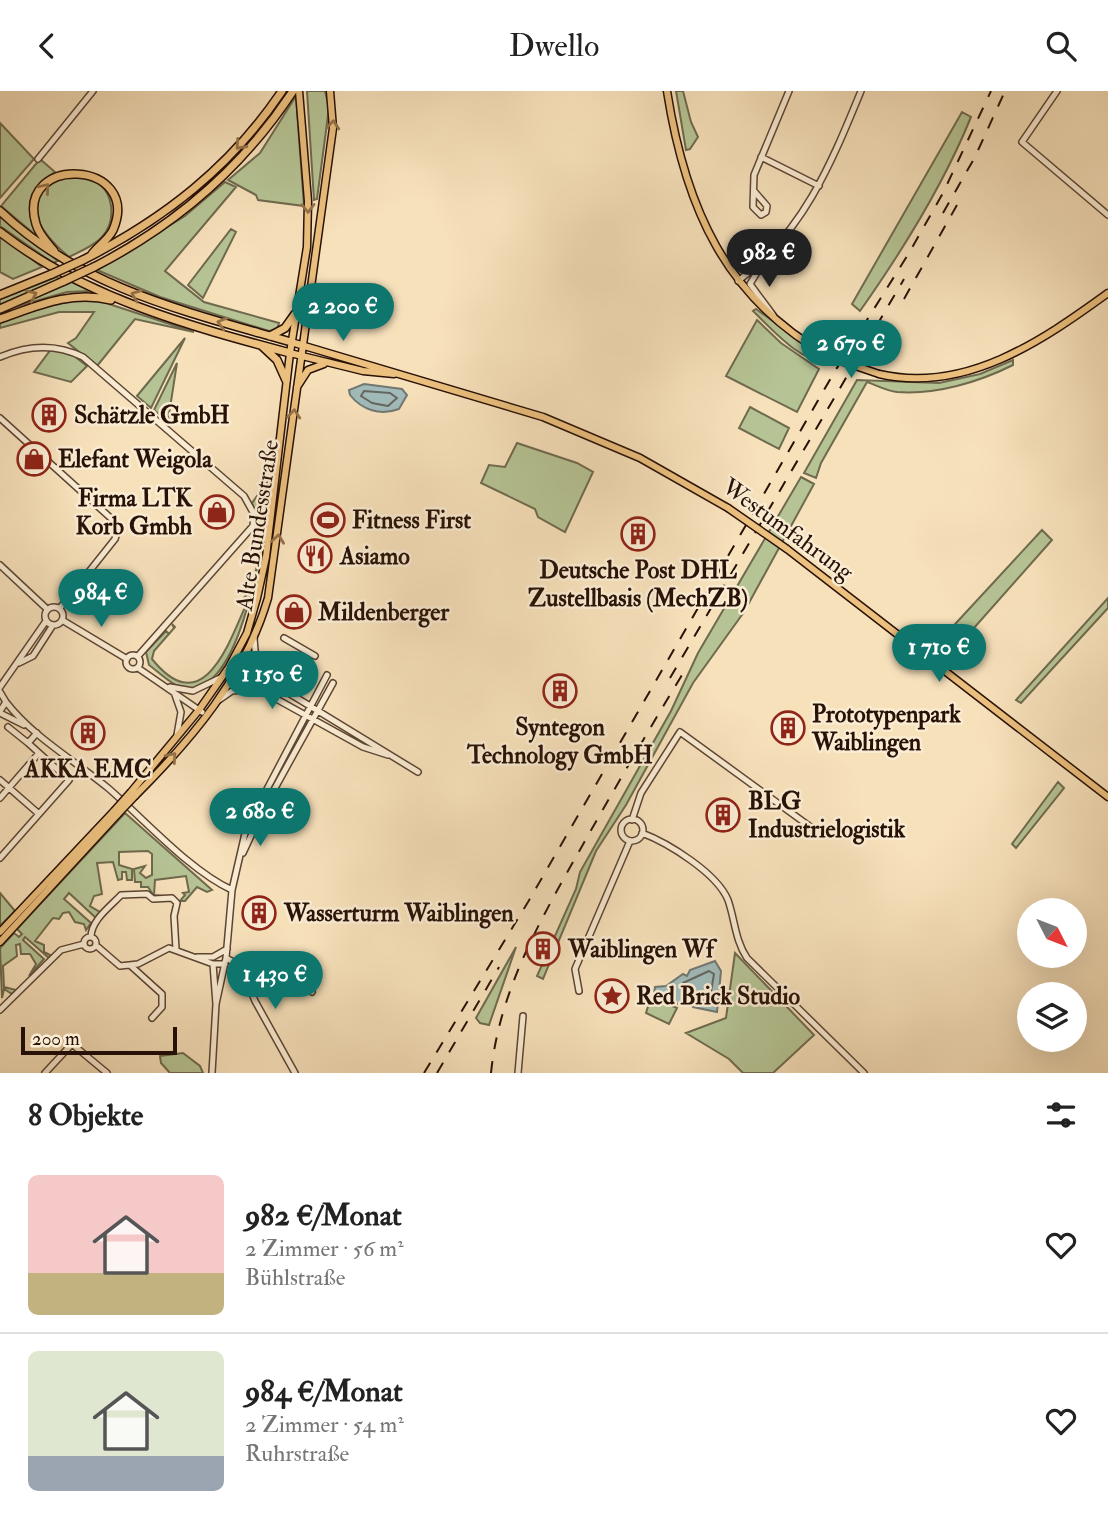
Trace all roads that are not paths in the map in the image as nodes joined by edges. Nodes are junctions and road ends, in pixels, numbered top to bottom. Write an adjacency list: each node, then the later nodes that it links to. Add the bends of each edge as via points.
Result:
1 (93, 91): 11 (street)
2 (282, 91): 19 (highway, one-way to 19, via 241,144 191,193 133,234)
3 (293, 91): 24 (highway, one-way to 3, bridge, via 94,267 161,227 246,154)
4 (299, 91): 25 (main road, Alte Bundesstraße, one-way to 25, via 308,222)
5 (330, 91): 30 (main road, Alte Bundesstraße, one-way to 5, via 333,128)
6 (667, 91): 20 (main road, via 691,196 716,249)
7 (789, 91): 10 (street)
8 (860, 91): 12 (street)
9 (1057, 91): 15 (street, via 1022,142)
10 (761, 157): 12 (street); 13 (street)
11 (38, 159)
12 (819, 186): 17 (street, via 798,222)
13 (754, 191)
14 (0, 211): 18 (highway)
15 (1108, 215)
16 (0, 232): 23 (highway, via 50,266)
17 (769, 255): 20 (street); 27 (street, via 750,285)
18 (56, 256): 19 (highway, one-way to 19, via 40,233 35,205 52,179 79,172 104,183 116,205 113,229); 28 (highway, one-way to 18, via 126,292)
19 (86, 259): 22 (highway, bridge)
20 (738, 281): 27 (main road)
21 (1108, 293): 27 (main road, bridge, via 1041,338 984,367 930,379 879,374 832,358)
22 (0, 295)
23 (125, 301): 26 (highway, via 66,297); 31 (highway)
24 (0, 309)
25 (295, 314): 28 (highway, via 285,328); 29 (main road, Alte Bundesstraße)
26 (0, 319)
27 (774, 319)
28 (269, 336): 29 (highway)
29 (291, 342): 30 (main road, Westumfahrung); 32 (main road, Alte Bundesstraße)
30 (303, 345): 33 (main road, Alte Bundesstraße); 36 (main road, Westumfahrung)
31 (261, 346): 32 (highway); 37 (highway, via 277,360)
32 (290, 353): 33 (main road, Westumfahrung); 37 (main road, Alte Bundesstraße)
33 (301, 356): 35 (main road, Westumfahrung); 38 (main road, Alte Bundesstraße)
34 (0, 357): 48 (street, via 15,351 63,347 83,357 244,496 254,514 253,526)
35 (328, 363): 36 (main road, Westumfahrung); 38 (main road, via 310,368)
36 (400, 375): 86 (main road, Westumfahrung, bridge, via 506,404 578,430 728,508 788,549)
37 (286, 380): 52 (main road, Alte Bundesstraße, via 266,557 247,633)
38 (296, 389): 46 (main road, Alte Bundesstraße, one-way to 38, via 274,568)
39 (0, 418): 41 (street, via 114,520 118,529)
40 (0, 565): 42 (street)
41 (60, 608): 42 (street); 44 (street)
42 (47, 610): 43 (street)
43 (46, 621): 45 (street); 51 (street)
44 (62, 621): 45 (street); 50 (street)
45 (53, 625): 51 (street, via 33,656)
46 (254, 638): 54 (main road, Alte Bundesstraße); 58 (street, via 255,657)
47 (284, 638): 49 (street)
48 (138, 656): 50 (street); 53 (street)
49 (315, 656)
50 (127, 659): 53 (street, via 128,668)
51 (19, 663): 62 (street)
52 (231, 664): 54 (street); 55 (main road, Alte Bundesstraße)
53 (138, 667): 60 (street)
54 (239, 668): 56 (main road, Alte Bundesstraße); 58 (street)
55 (224, 674): 56 (street); 60 (street, via 193,691); 67 (main road, Alte Bundesstraße)
56 (235, 675): 61 (street); 64 (main road, Alte Bundesstraße)
57 (327, 675): 65 (street)
58 (269, 681): 65 (street)
59 (333, 683): 68 (street)
60 (166, 687): 63 (street)
61 (261, 689): 64 (street, via 232,691); 66 (street)
62 (3, 692): 69 (street); 74 (street)
63 (173, 692): 67 (street); 78 (street, via 181,712)
64 (219, 700): 71 (main road, Alte Bundesstraße)
65 (311, 705): 68 (street); 70 (street)
66 (296, 709): 70 (street); 76 (street)
67 (199, 710): 71 (street); 78 (main road, Alte Bundesstraße)
68 (317, 710): 72 (street); 81 (street)
69 (0, 712): 74 (street)
70 (306, 714): 72 (street); 76 (street)
71 (207, 716): 85 (main road, Alte Bundesstraße, one-way to 71, via 168,763)
72 (312, 718): 73 (street); 76 (street)
73 (321, 723): 76 (street); 81 (street)
74 (27, 726): 77 (street)
75 (8, 727): 79 (street)
76 (301, 730): 95 (street, via 246,829)
77 (37, 733): 79 (street); 95 (street, via 210,877)
78 (175, 740): 85 (main road, Alte Bundesstraße)
79 (28, 743): 80 (street)
80 (39, 753): 84 (street); 89 (street, via 69,781)
81 (388, 755): 82 (street)
82 (418, 772)
83 (0, 780): 84 (street)
84 (9, 787): 87 (street); 89 (street)
85 (133, 794): 88 (main road, bridge)
86 (1108, 797)
87 (0, 798)
88 (116, 812): 96 (main road); 98 (main road)
89 (39, 814): 94 (street)
90 (632, 820): 91 (street, via 641,793 680,732); 92 (street, via 641,825); 93 (street, via 621,830)
91 (812, 828)
92 (642, 833): 93 (street); 118 (street, via 673,849 719,885 747,958)
93 (630, 841): 107 (street, via 575,969)
94 (0, 857)
95 (232, 890): 102 (street)
96 (0, 932)
97 (91, 937): 99 (street); 100 (street); 101 (street, via 93,927 121,895 147,894 177,903)
98 (0, 942)
99 (84, 944): 100 (street); 110 (street, via 61,950)
100 (98, 947): 106 (street, via 120,966)
101 (176, 949): 103 (street); 106 (street, via 163,950)
102 (227, 949): 103 (street); 104 (street)
103 (213, 961): 104 (street); 109 (street)
104 (225, 961): 105 (street); 109 (street)
105 (238, 961): 108 (street, via 261,962); 116 (street)
106 (131, 967): 112 (street, via 162,994 162,1007)
107 (579, 991)
108 (312, 992)
109 (216, 1004): 115 (street)
110 (0, 1010)
111 (523, 1016): 117 (street)
112 (152, 1018)
113 (45, 1073): 114 (street, via 72,1044)
114 (107, 1073)
115 (212, 1073)
116 (295, 1073)
117 (518, 1073)
118 (864, 1073)

